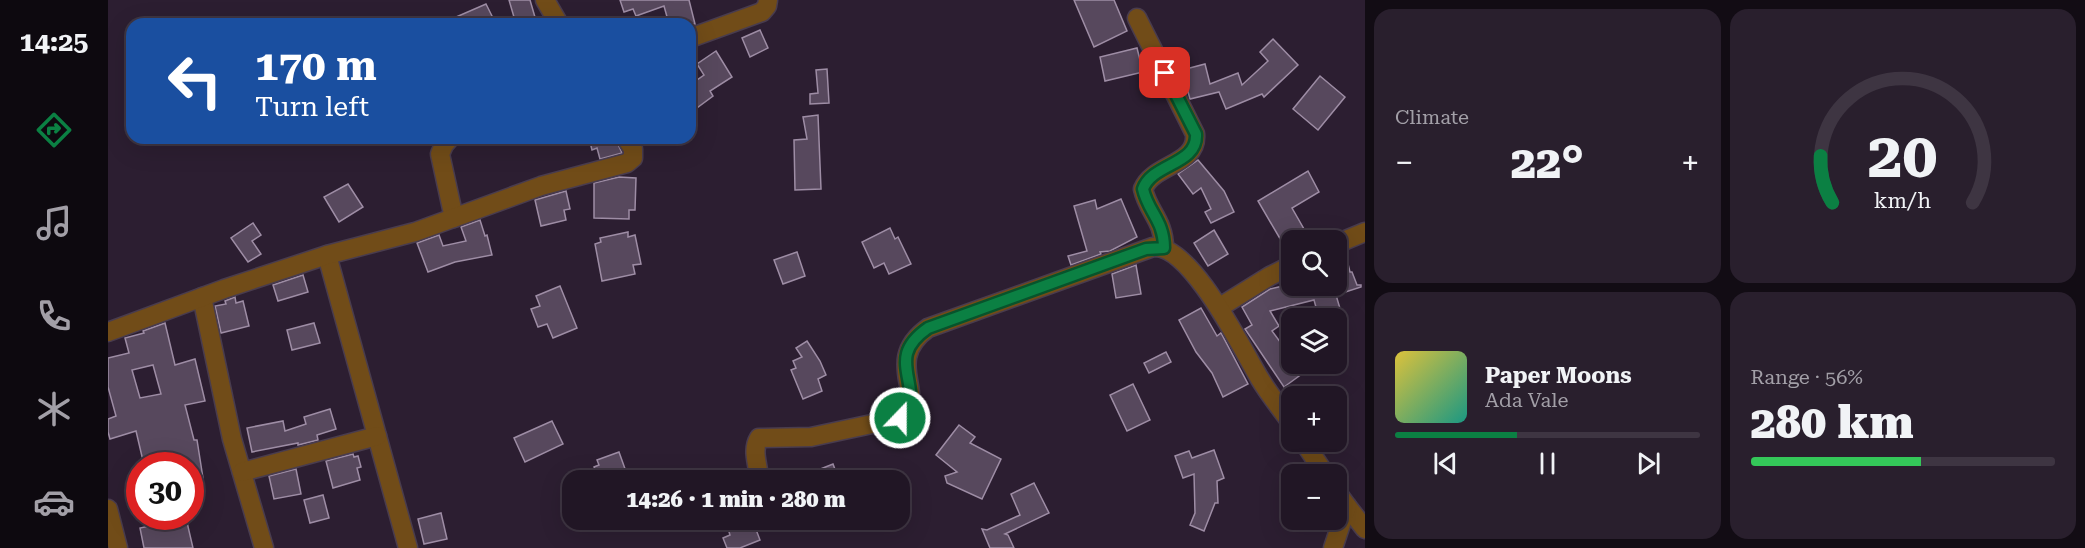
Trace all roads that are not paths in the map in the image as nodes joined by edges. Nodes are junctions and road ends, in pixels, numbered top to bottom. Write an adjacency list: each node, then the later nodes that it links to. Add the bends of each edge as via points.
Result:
1 (545, 0): 3 (street)
2 (768, 0): 5 (street, via 762,12)
3 (556, 18)
4 (1137, 18): 11 (street, via 1196,134 1189,154 1149,178 1143,189 1162,229)
5 (696, 36)
6 (445, 144): 8 (street, via 440,154)
7 (629, 144): 8 (street, via 634,154 627,163 541,186)
8 (454, 218): 12 (street)
9 (1365, 232): 10 (street)
10 (1347, 239)
11 (1164, 248): 15 (street, via 1184,264); 19 (street, via 1146,249 928,328 908,350 911,406 906,414 811,436 759,438 755,452)
12 (327, 255): 14 (street); 18 (street)
13 (1281, 270): 15 (street)
14 (202, 297): 16 (street); 20 (street)
15 (1220, 307): 17 (street)
16 (108, 332)
17 (1281, 409)
18 (377, 436): 20 (street); 27 (street)
19 (758, 470)
20 (242, 472): 26 (street)
21 (1347, 506): 23 (street)
22 (108, 509): 25 (street)
23 (1365, 529)
24 (1339, 530): 28 (street)
25 (118, 548)
26 (264, 548)
27 (408, 548)
28 (1333, 548)

